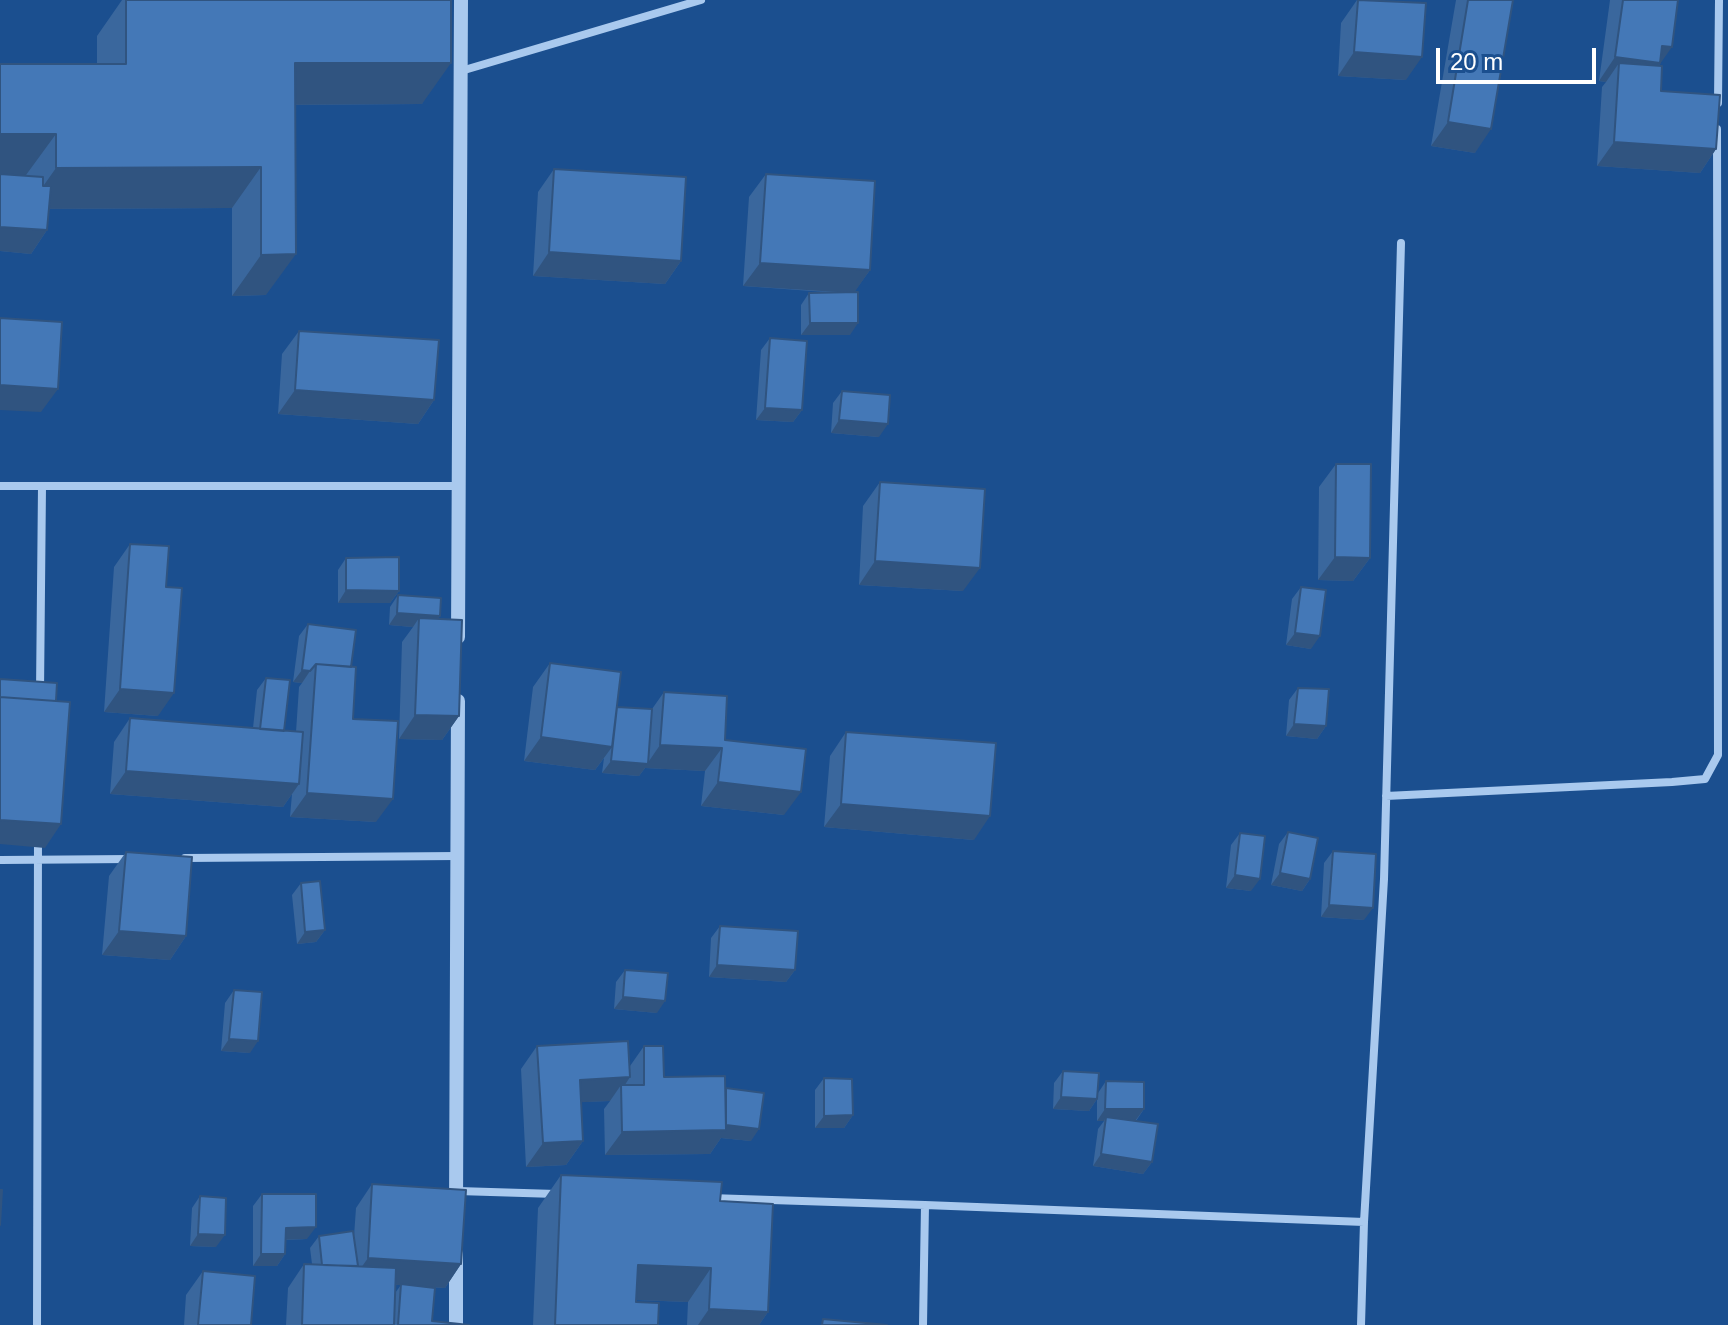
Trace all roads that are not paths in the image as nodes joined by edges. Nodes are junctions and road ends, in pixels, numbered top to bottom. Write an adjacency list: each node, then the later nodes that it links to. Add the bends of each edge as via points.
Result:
1 (461, 0): 5 (street)
2 (701, 0): 5 (street)
3 (1719, 0): 4 (street)
4 (1724, 15): 13 (street, via 1717,135 1718,755 1705,779)
5 (461, 71): 9 (street)
6 (1401, 243): 13 (street)
7 (0, 486): 8 (street)
8 (42, 486): 9 (street); 12 (street)
9 (459, 486): 10 (street)
10 (458, 655)
11 (458, 686): 15 (street)
12 (40, 704)
13 (1386, 796): 24 (street)
14 (38, 828): 18 (street)
15 (458, 856): 17 (street); 20 (street)
16 (147, 858): 18 (street)
17 (178, 858)
18 (38, 859): 19 (street); 25 (street)
19 (0, 860)
20 (456, 1191): 21 (street); 26 (street)
21 (566, 1194)
22 (706, 1198): 23 (street)
23 (925, 1205): 24 (street); 27 (street)
24 (1364, 1222): 28 (street)
25 (37, 1325)
26 (456, 1325)
27 (923, 1325)
28 (1361, 1325)

